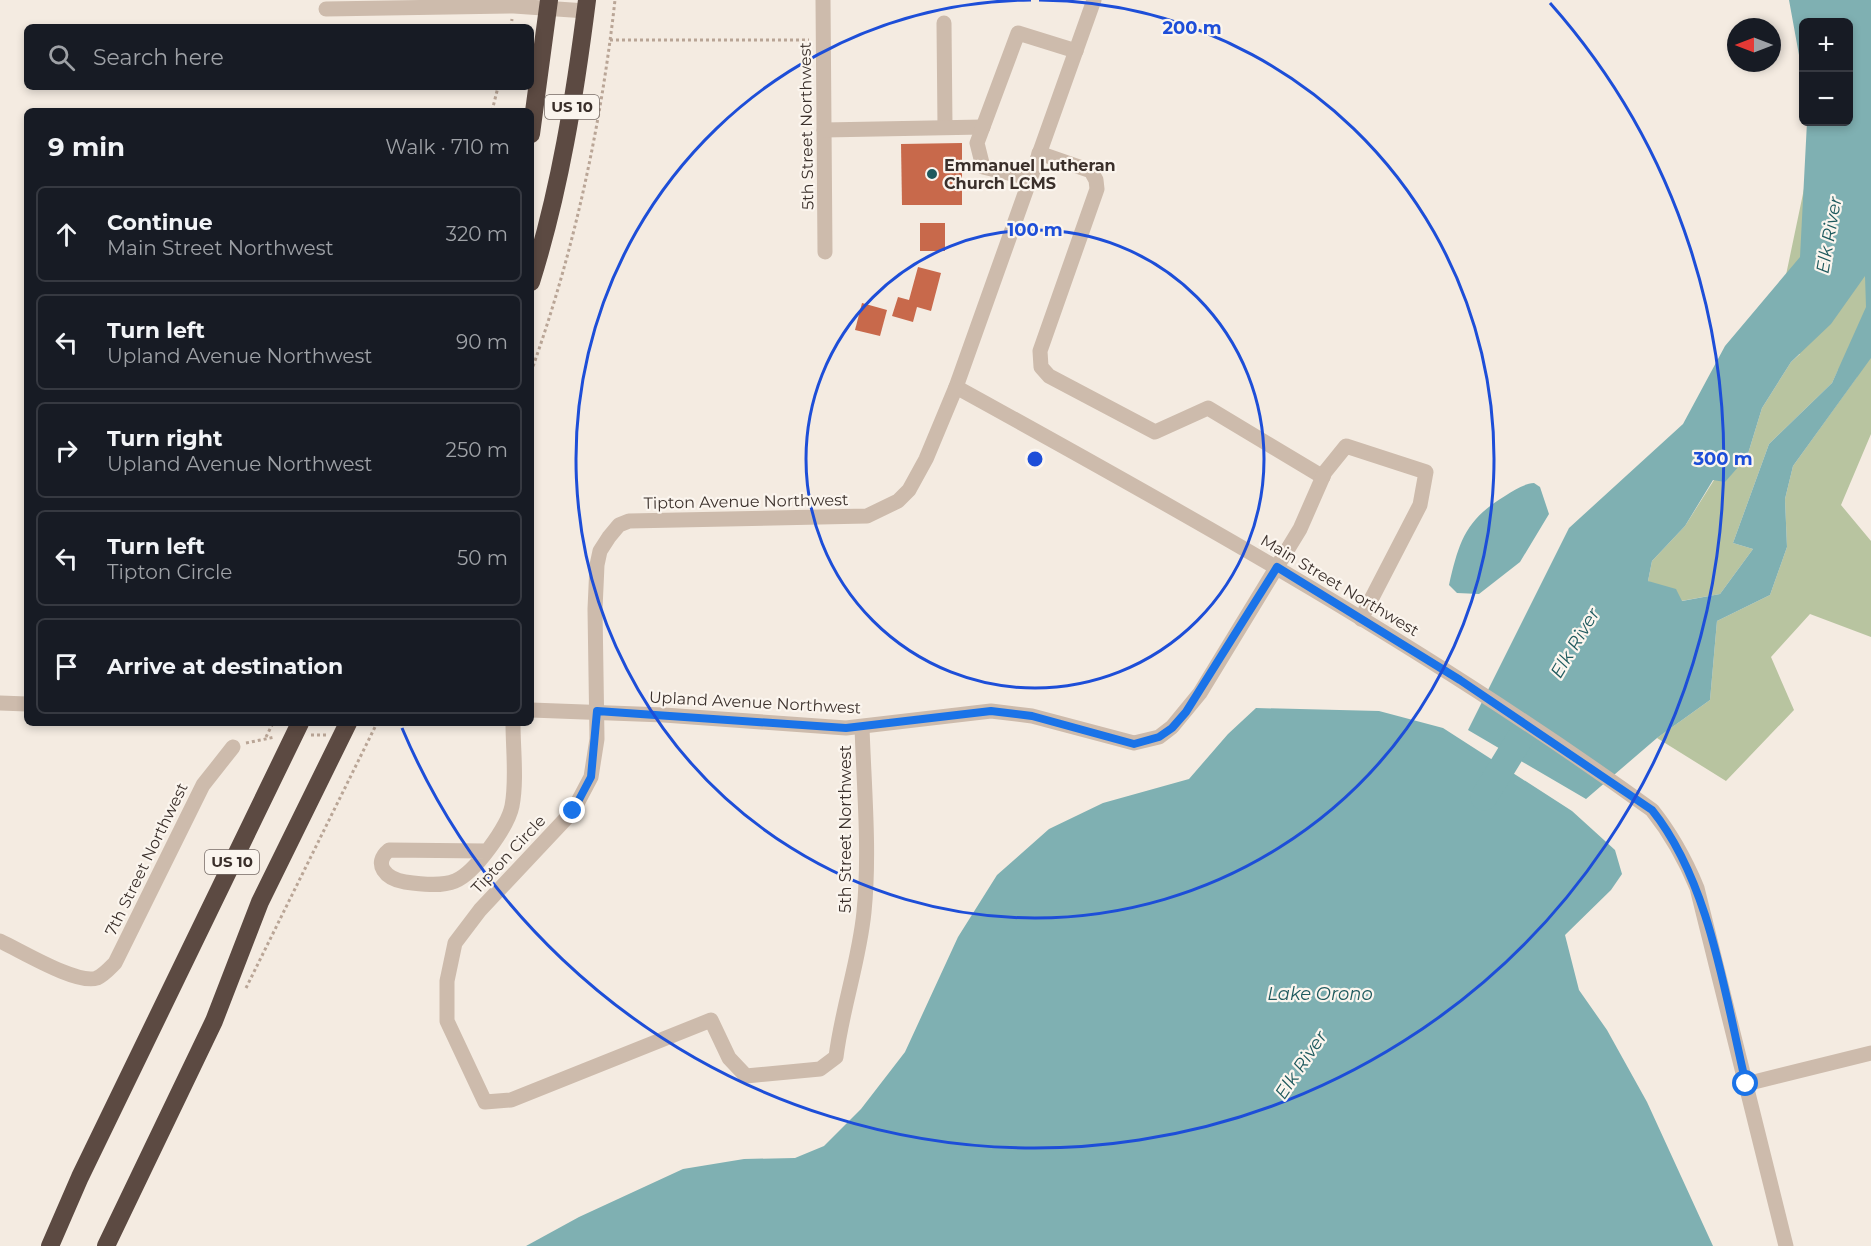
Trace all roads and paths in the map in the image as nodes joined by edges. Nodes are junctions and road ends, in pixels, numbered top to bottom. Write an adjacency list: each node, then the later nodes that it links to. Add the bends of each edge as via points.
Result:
1 (615, 0): 9 (path)
2 (823, 0): 10 (street, 5th Street Northwest)
3 (1094, 0): 11 (street)
4 (514, 3): 5 (street); 7 (street)
5 (548, 4): 6 (street); 14 (highway, US 10)
6 (586, 5): 21 (highway, US 10, via 563,159)
7 (326, 9)
8 (944, 23): 15 (street)
9 (610, 40): 10 (path); 22 (path, via 590,158 566,260)
10 (823, 40): 17 (street, 5th Street Northwest)
11 (1076, 51): 16 (street, via 1018,33); 18 (street)
12 (497, 90): 13 (path)
13 (493, 108)
14 (534, 111)
15 (945, 127): 16 (street); 17 (street)
16 (983, 127): 19 (street, via 977,143 983,167)
17 (824, 130): 20 (street, 5th Street Northwest)
18 (1039, 153): 19 (street); 24 (street, via 1090,171 1097,189 1040,351 1041,367 1049,376 1155,432 1208,408)
19 (1030, 178): 23 (street)
20 (825, 252)
21 (534, 270)
22 (534, 362)
23 (956, 387): 25 (street, Main Street Northwest); 30 (street, Tipton Avenue Northwest, via 918,476 898,501 883,510 846,518 629,521 619,525 600,551 597,565)
24 (1323, 477): 25 (street, Upland Avenue Northwest, via 1300,529); 26 (street, Upland Avenue Northwest, via 1346,446 1426,472 1420,506)
25 (1277, 567): 26 (street, Main Street Northwest); 34 (street, Upland Avenue Northwest, via 1200,693 1172,728 1159,737 1134,744 1032,716 991,711)
26 (1361, 619): 43 (street, Main Street Northwest, via 1460,680 1652,810 1685,859 1708,927)
27 (0, 703): 28 (street)
28 (24, 704)
29 (534, 710): 30 (street, Upland Avenue Northwest)
30 (597, 711): 34 (street, Upland Avenue Northwest); 41 (street, Tipton Circle, via 595,758 583,795 573,811 480,909 456,943 447,981)
31 (272, 726): 37 (path)
32 (376, 726): 35 (path, via 372,734)
33 (513, 726): 39 (street, via 512,804 507,822)
34 (862, 728): 41 (street, 5th Street Northwest, via 864,913 856,970 836,1057 820,1070 746,1076 729,1058 711,1020 511,1100 485,1102)
35 (345, 729): 36 (path); 45 (highway, US 10, via 260,902 214,1021)
36 (297, 730): 37 (path); 44 (highway, US 10)
37 (266, 737): 38 (path)
38 (233, 747): 40 (street, 7th Street Northwest, via 203,785 115,963 98,977 87,979)
39 (486, 851): 39 (street, via 455,881 402,881 384,873 380,866 382,856 389,850)
40 (0, 941)
41 (447, 1021)
42 (1871, 1053): 43 (street)
43 (1746, 1084): 46 (street, Main Street Northwest)
44 (50, 1246)
45 (106, 1246)
46 (1786, 1246)

